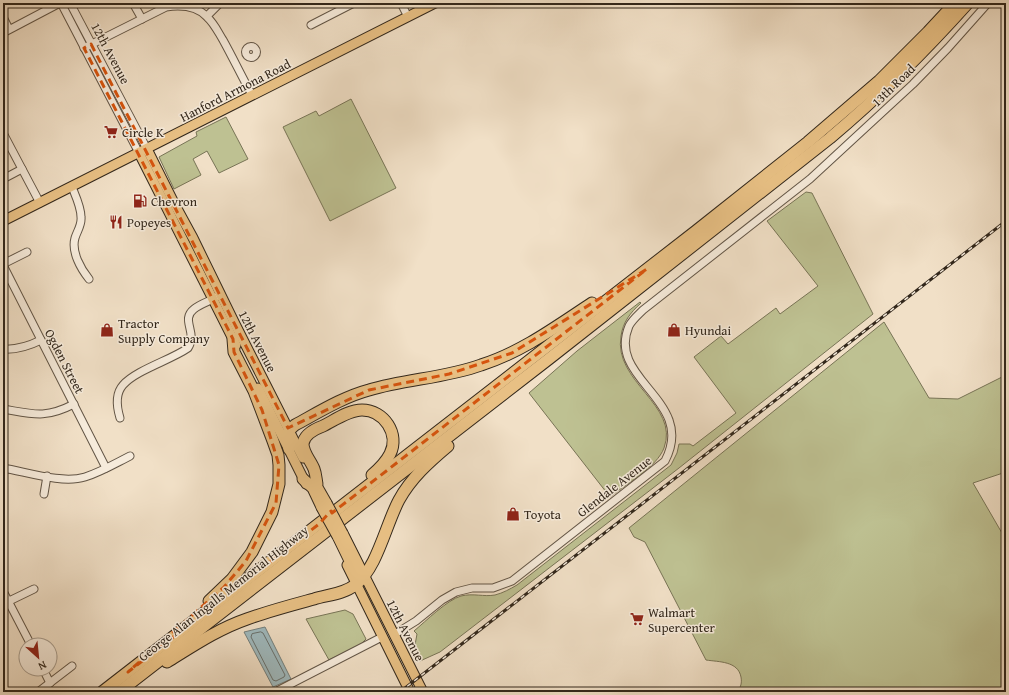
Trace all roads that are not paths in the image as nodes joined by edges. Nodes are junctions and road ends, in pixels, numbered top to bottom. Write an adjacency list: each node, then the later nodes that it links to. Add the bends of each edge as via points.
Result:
1 (60, 3): 16 (street); 18 (street, 12th Avenue)
2 (70, 3): 17 (street, 12th Avenue)
3 (134, 3): 14 (street)
4 (220, 3): 11 (street)
5 (354, 3): 15 (street)
6 (401, 3): 13 (street)
7 (435, 3): 13 (main road, Hanford Armona Road)
8 (954, 3): 32 (highway, via 899,62 848,109)
9 (968, 3): 38 (highway, via 909,67 840,129)
10 (988, 3): 26 (street, 13th Road, via 911,85)
11 (207, 16): 14 (street, via 190,8 173,6); 20 (street)
12 (3, 17): 16 (street)
13 (408, 17): 21 (main road, Hanford Armona Road)
14 (142, 19): 17 (street)
15 (311, 25)
16 (6, 31)
17 (91, 44): 18 (street); 23 (street, 12th Avenue)
18 (84, 48): 23 (street, 12th Avenue)
19 (246, 54): 20 (street)
20 (234, 60): 21 (street)
21 (252, 95): 23 (main road, Hanford Armona Road)
22 (3, 133): 24 (street)
23 (143, 151): 27 (main road, Hanford Armona Road); 34 (main road, 12th Avenue)
24 (22, 169): 25 (street); 28 (street)
25 (3, 179)
26 (810, 179): 59 (street, Glendale Avenue, via 643,310 629,326 626,343 629,362 663,407 671,424 671,448 665,461 512,581 493,588 472,588 456,592)
27 (72, 187): 28 (main road, Hanford Armona Road); 33 (street, via 82,217 74,239 74,250)
28 (40, 203): 29 (main road, Hanford Armona Road)
29 (3, 221)
30 (27, 252): 31 (street)
31 (3, 265): 36 (street, Ogden Street)
32 (647, 269): 42 (highway, via 512,353 449,374 369,390 349,397); 52 (highway)
33 (89, 279)
34 (217, 297): 35 (main road, 12th Avenue); 41 (street, via 190,313 188,318 192,343 188,348 121,386 117,404); 42 (main road, 12th Avenue)
35 (233, 339): 43 (main road, 12th Avenue); 64 (highway, via 234,352 262,410 278,455 279,484 276,503 252,552 232,579)
36 (41, 340): 37 (street, via 18,349); 39 (street, Ogden Street)
37 (3, 349)
38 (550, 358): 54 (highway, via 417,474 400,498); 69 (highway, George Alan Ingalls Memorial Highway)
39 (74, 404): 40 (street, via 62,410 36,415); 46 (street, Ogden Street)
40 (3, 409)
41 (120, 418)
42 (289, 430): 43 (highway); 49 (main road, 12th Avenue)
43 (289, 449): 48 (main road, 12th Avenue)
44 (130, 456): 46 (street)
45 (3, 468): 47 (street)
46 (106, 468): 47 (street, via 76,479)
47 (47, 476): 50 (street)
48 (303, 479): 51 (highway, via 313,488)
49 (317, 484): 51 (main road, 12th Avenue); 52 (highway, via 315,470 303,444 306,436 355,410 371,411 384,419 393,440 388,459 343,498)
50 (44, 494)
51 (323, 506): 53 (highway, bridge)
52 (319, 524): 64 (highway, George Alan Ingalls Memorial Highway)
53 (338, 536): 54 (highway, via 355,571 358,575); 55 (main road, 12th Avenue)
54 (364, 576): 55 (highway); 59 (main road, 12th Avenue)
55 (356, 585): 61 (main road, 12th Avenue); 69 (highway, via 246,619 222,629)
56 (34, 589): 58 (street)
57 (3, 591): 58 (street)
58 (6, 603): 60 (street)
59 (394, 634): 63 (main road, 12th Avenue)
60 (25, 637)
61 (382, 637): 63 (main road, via 390,641 400,662); 70 (street); 71 (main road, 12th Avenue)
62 (72, 666): 66 (street)
63 (410, 666): 72 (main road, 12th Avenue)
64 (128, 672): 68 (highway, George Alan Ingalls Memorial Highway)
65 (47, 677): 66 (street)
66 (50, 683): 67 (street)
67 (38, 692)
68 (102, 692)
69 (119, 692)
70 (275, 692)
71 (410, 692)
72 (423, 692)

